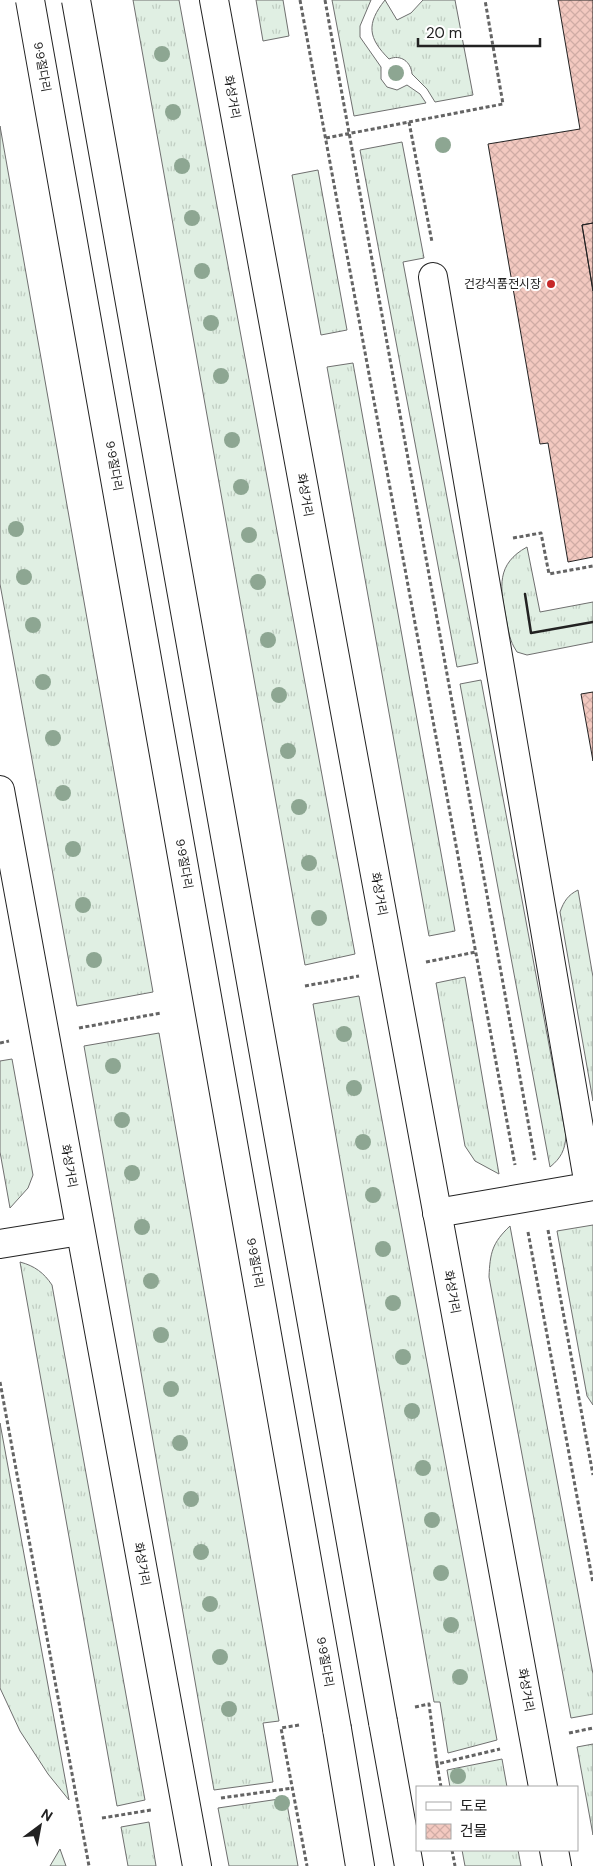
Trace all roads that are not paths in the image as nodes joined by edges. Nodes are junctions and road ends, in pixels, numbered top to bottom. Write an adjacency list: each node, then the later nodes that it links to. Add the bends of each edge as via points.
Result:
1 (30, 0): 13 (main road, 9·9절다리, bridge)
2 (76, 0): 14 (main road, bridge)
3 (214, 0): 7 (main road, 화성거리)
4 (433, 276): 6 (main road)
5 (0, 790): 8 (main road, 화성거리)
6 (591, 1186): 7 (main road)
7 (438, 1213): 10 (main road, 화성거리)
8 (80, 1230): 9 (main road); 12 (main road, 화성거리)
9 (0, 1244)
10 (543, 1786)
11 (554, 1851): 15 (main road)
12 (197, 1866)
13 (360, 1866)
14 (409, 1866)
15 (557, 1866)

